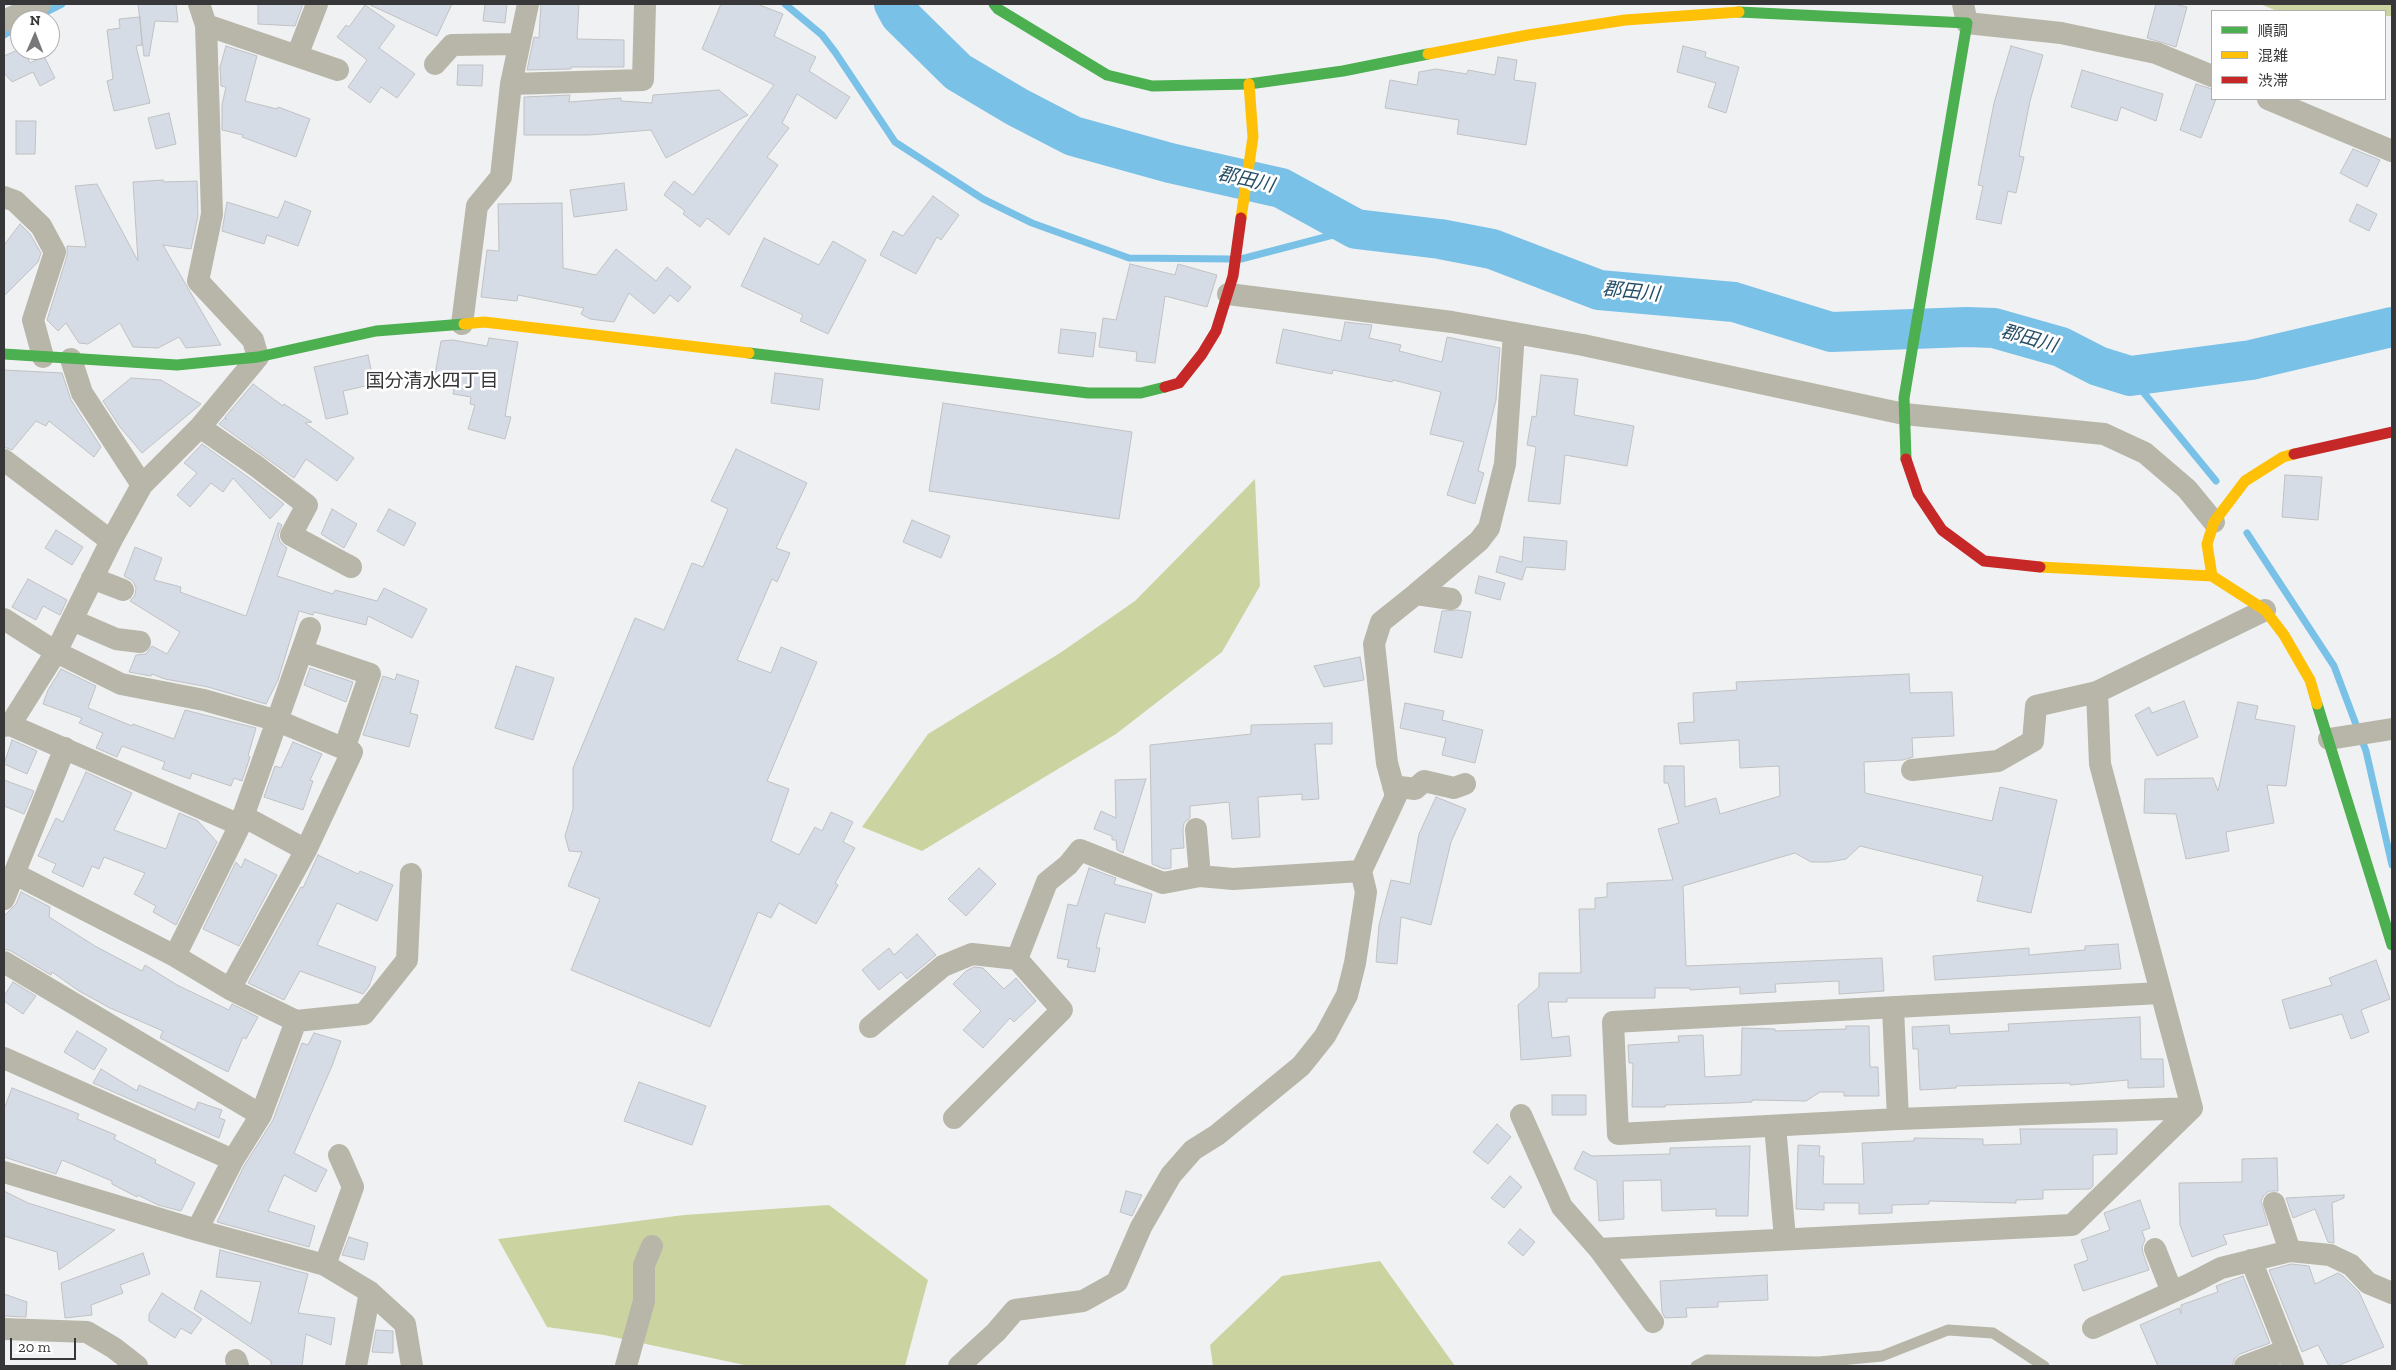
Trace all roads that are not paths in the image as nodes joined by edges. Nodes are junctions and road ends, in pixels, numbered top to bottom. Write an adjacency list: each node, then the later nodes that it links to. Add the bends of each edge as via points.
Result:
1 (40, 4): 8 (street)
2 (318, 4): 10 (street)
3 (528, 4): 9 (street)
4 (645, 4): 14 (street, via 642,80)
5 (994, 4): 15 (street, via 1107,75 1152,86)
6 (1965, 13): 13 (street, via 2156,53); 15 (street, via 1740,12 1625,20 1528,35 1343,71); 26 (street)
7 (202, 14): 10 (street); 24 (street, via 212,214 198,281 252,340)
8 (4, 21)
9 (518, 44): 11 (street, via 452,45); 14 (street)
10 (297, 56): 12 (street)
11 (435, 64)
12 (338, 70)
13 (2211, 76)
14 (511, 84): 20 (street, via 501,177 477,206)
15 (1249, 84): 19 (street, via 1253,137)
16 (2270, 100): 17 (street)
17 (2392, 151)
18 (4, 197): 23 (street, via 15,201 41,226 55,252 33,320)
19 (1231, 285): 20 (street, via 1216,331 1179,383 1142,393 1088,393 484,322); 21 (street)
20 (462, 324): 24 (street, via 376,331)
21 (1514, 333): 26 (street); 37 (street, via 1505,464 1489,528)
22 (4, 354): 23 (street)
23 (43, 356): 25 (street)
24 (258, 357): 25 (street, via 177,366); 27 (street)
25 (71, 359): 30 (street, via 82,393)
26 (1904, 406): 31 (street, via 2104,434 2145,453 2187,489); 34 (street, via 1906,461 1918,494 1942,530 1984,561 2034,567)
27 (200, 427): 30 (street); 33 (street, via 307,505 291,535)
28 (2392, 432): 31 (street, via 2283,457 2245,481)
29 (4, 460): 32 (street)
30 (142, 485): 32 (street)
31 (2214, 522): 34 (street, via 2208,544)
32 (111, 541): 35 (street)
33 (351, 567)
34 (2212, 576): 39 (street)
35 (92, 578): 36 (street); 41 (street)
36 (123, 590)
37 (1416, 594): 38 (street); 55 (street, via 1381,622 1374,644 1386,763)
38 (1451, 599)
39 (2265, 610): 46 (street); 50 (street, via 2310,680)
40 (4, 619): 45 (street)
41 (72, 620): 43 (street, via 116,639); 45 (street)
42 (310, 628): 44 (street)
43 (140, 642)
44 (302, 651): 47 (street); 52 (street, via 370,674)
45 (56, 652): 47 (street, via 121,684 204,700); 48 (street)
46 (2097, 692): 53 (street, via 2036,706 2033,742 1998,761); 70 (street, via 2100,764)
47 (278, 721): 52 (street); 56 (street)
48 (7, 726): 51 (street)
49 (2383, 730): 50 (street)
50 (2337, 738): 63 (street)
51 (65, 748): 56 (street); 60 (street)
52 (344, 749): 58 (street, via 352,752)
53 (1912, 770)
54 (1465, 784): 55 (street, via 1454,788 1424,781 1415,789)
55 (1393, 786): 59 (street, via 1396,796)
56 (242, 821): 58 (street); 66 (street)
57 (1196, 829): 62 (street)
58 (306, 850): 69 (street)
59 (1361, 872): 62 (street, via 1233,879); 104 (street, via 1366,892 1347,995 1325,1036 1301,1066 1194,1150 1171,1175 1141,1227 1118,1282 1083,1301 1015,1310)
60 (15, 874): 64 (street); 66 (street)
61 (411, 874): 72 (street, via 407,960 364,1014)
62 (1200, 876): 67 (street, via 1163,883 1080,850 1047,882)
63 (2388, 895): 65 (street)
64 (4, 899)
65 (2392, 945)
66 (175, 956): 69 (street)
67 (1017, 959): 73 (street, via 972,954 943,966); 78 (street, via 1062,1010)
68 (4, 962): 76 (street)
69 (230, 989): 72 (street)
70 (2160, 993): 71 (street); 75 (street)
71 (1893, 1008): 79 (street); 80 (street, via 1613,1022 1618,1134)
72 (296, 1021): 76 (street)
73 (870, 1027)
74 (4, 1058): 82 (street)
75 (2192, 1108): 79 (street); 86 (street, via 2072,1225)
76 (261, 1115): 82 (street)
77 (1521, 1115): 88 (street, via 1562,1207)
78 (954, 1118)
79 (1898, 1119): 80 (street)
80 (1775, 1126): 86 (street)
81 (339, 1155): 92 (street, via 352,1187)
82 (232, 1160): 85 (street)
83 (4, 1172): 85 (street)
84 (2274, 1203): 90 (street)
85 (197, 1230): 92 (street)
86 (1785, 1238): 88 (street)
87 (652, 1246): 103 (street, via 644,1265 644,1301)
88 (1599, 1249): 96 (street)
89 (2155, 1249): 94 (street)
90 (2290, 1251): 91 (street); 95 (street, via 2330,1256 2351,1265 2368,1283)
91 (2251, 1260): 94 (street, via 2220,1268); 99 (street)
92 (326, 1265): 93 (street)
93 (370, 1292): 101 (street); 102 (street, via 405,1324)
94 (2172, 1292): 97 (street)
95 (2392, 1293)
96 (1653, 1322)
97 (2093, 1328)
98 (4, 1329): 100 (street, via 86,1332)
99 (2290, 1358): 107 (street)
100 (137, 1366)
101 (356, 1366)
102 (412, 1366)
103 (626, 1366)
104 (959, 1366)
105 (1696, 1366): 106 (lane, via 1707,1360 1819,1362 1882,1356 1948,1330 1993,1333)
106 (2044, 1366)
107 (2245, 1366)

